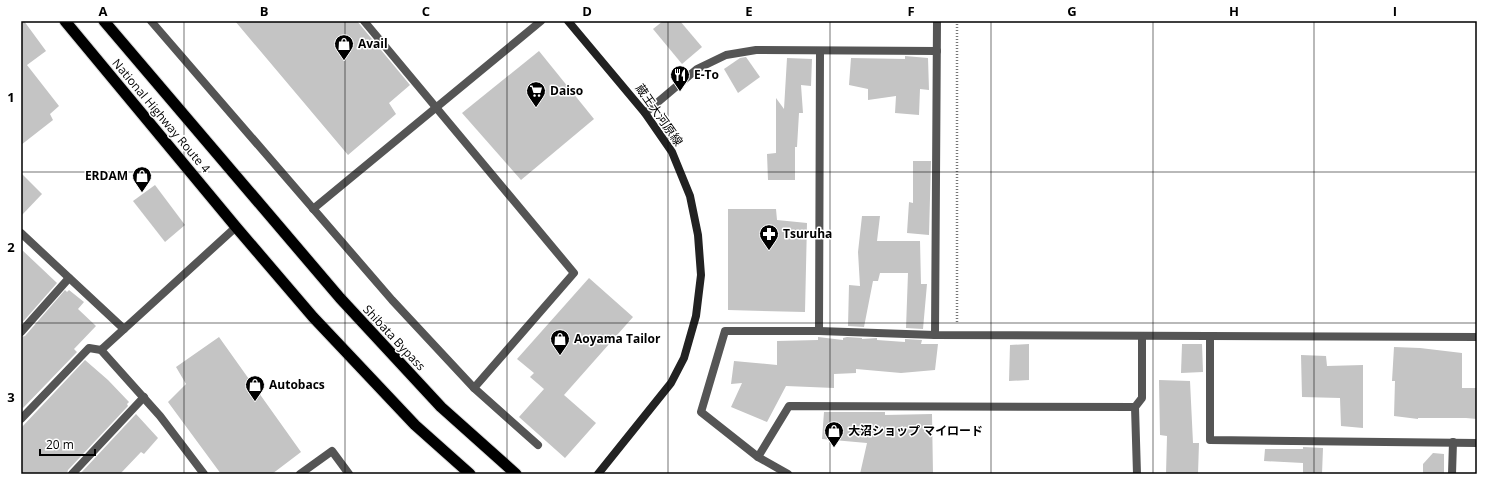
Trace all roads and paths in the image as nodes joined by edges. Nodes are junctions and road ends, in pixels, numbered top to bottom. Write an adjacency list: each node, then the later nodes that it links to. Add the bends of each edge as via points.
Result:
1 (65, 21): 15 (highway, National Highway Route 4)
2 (104, 21): 13 (highway, National Highway Route 4)
3 (151, 21): 14 (street)
4 (364, 21): 11 (street)
5 (541, 21): 11 (street)
6 (568, 21): 12 (main road, 蔵王大河原線)
7 (937, 21): 10 (street)
8 (957, 21): 22 (path)
9 (820, 51): 10 (street); 12 (street, via 756,50 726,55 697,69); 19 (street)
10 (937, 51): 21 (street)
11 (436, 107): 14 (street); 27 (street, via 574,273)
12 (645, 113): 41 (main road, 蔵王大河原線, via 672,152 690,196 698,235 700,275 696,316 684,358 671,383)
13 (264, 209): 40 (highway, Shibata Bypass, via 340,298 440,407)
14 (313, 209): 27 (street, via 392,300)
15 (236, 227): 18 (street); 39 (highway, via 313,317 415,425)
16 (22, 238): 17 (street)
17 (69, 278): 18 (street); 20 (street)
18 (124, 329): 26 (street)
19 (819, 331): 21 (street); 34 (street, via 725,331 701,412)
20 (21, 332)
21 (935, 335): 22 (street)
22 (957, 335): 23 (street)
23 (1142, 336): 24 (street); 29 (street, via 1142,398)
24 (1210, 336): 25 (street); 31 (street, via 1210,440)
25 (1477, 337)
26 (101, 350): 28 (street); 30 (street, via 89,348)
27 (474, 388): 33 (street)
28 (144, 397): 35 (street); 36 (street)
29 (1135, 407): 34 (street, via 789,406); 43 (street)
30 (21, 419)
31 (1453, 442): 32 (street); 44 (street)
32 (1477, 443)
33 (538, 445)
34 (758, 457): 42 (street)
35 (72, 474)
36 (204, 474)
37 (300, 474): 38 (street, via 332,451)
38 (349, 474)
39 (470, 474)
40 (516, 474)
41 (598, 474)
42 (788, 474)
43 (1137, 474)
44 (1452, 474)

